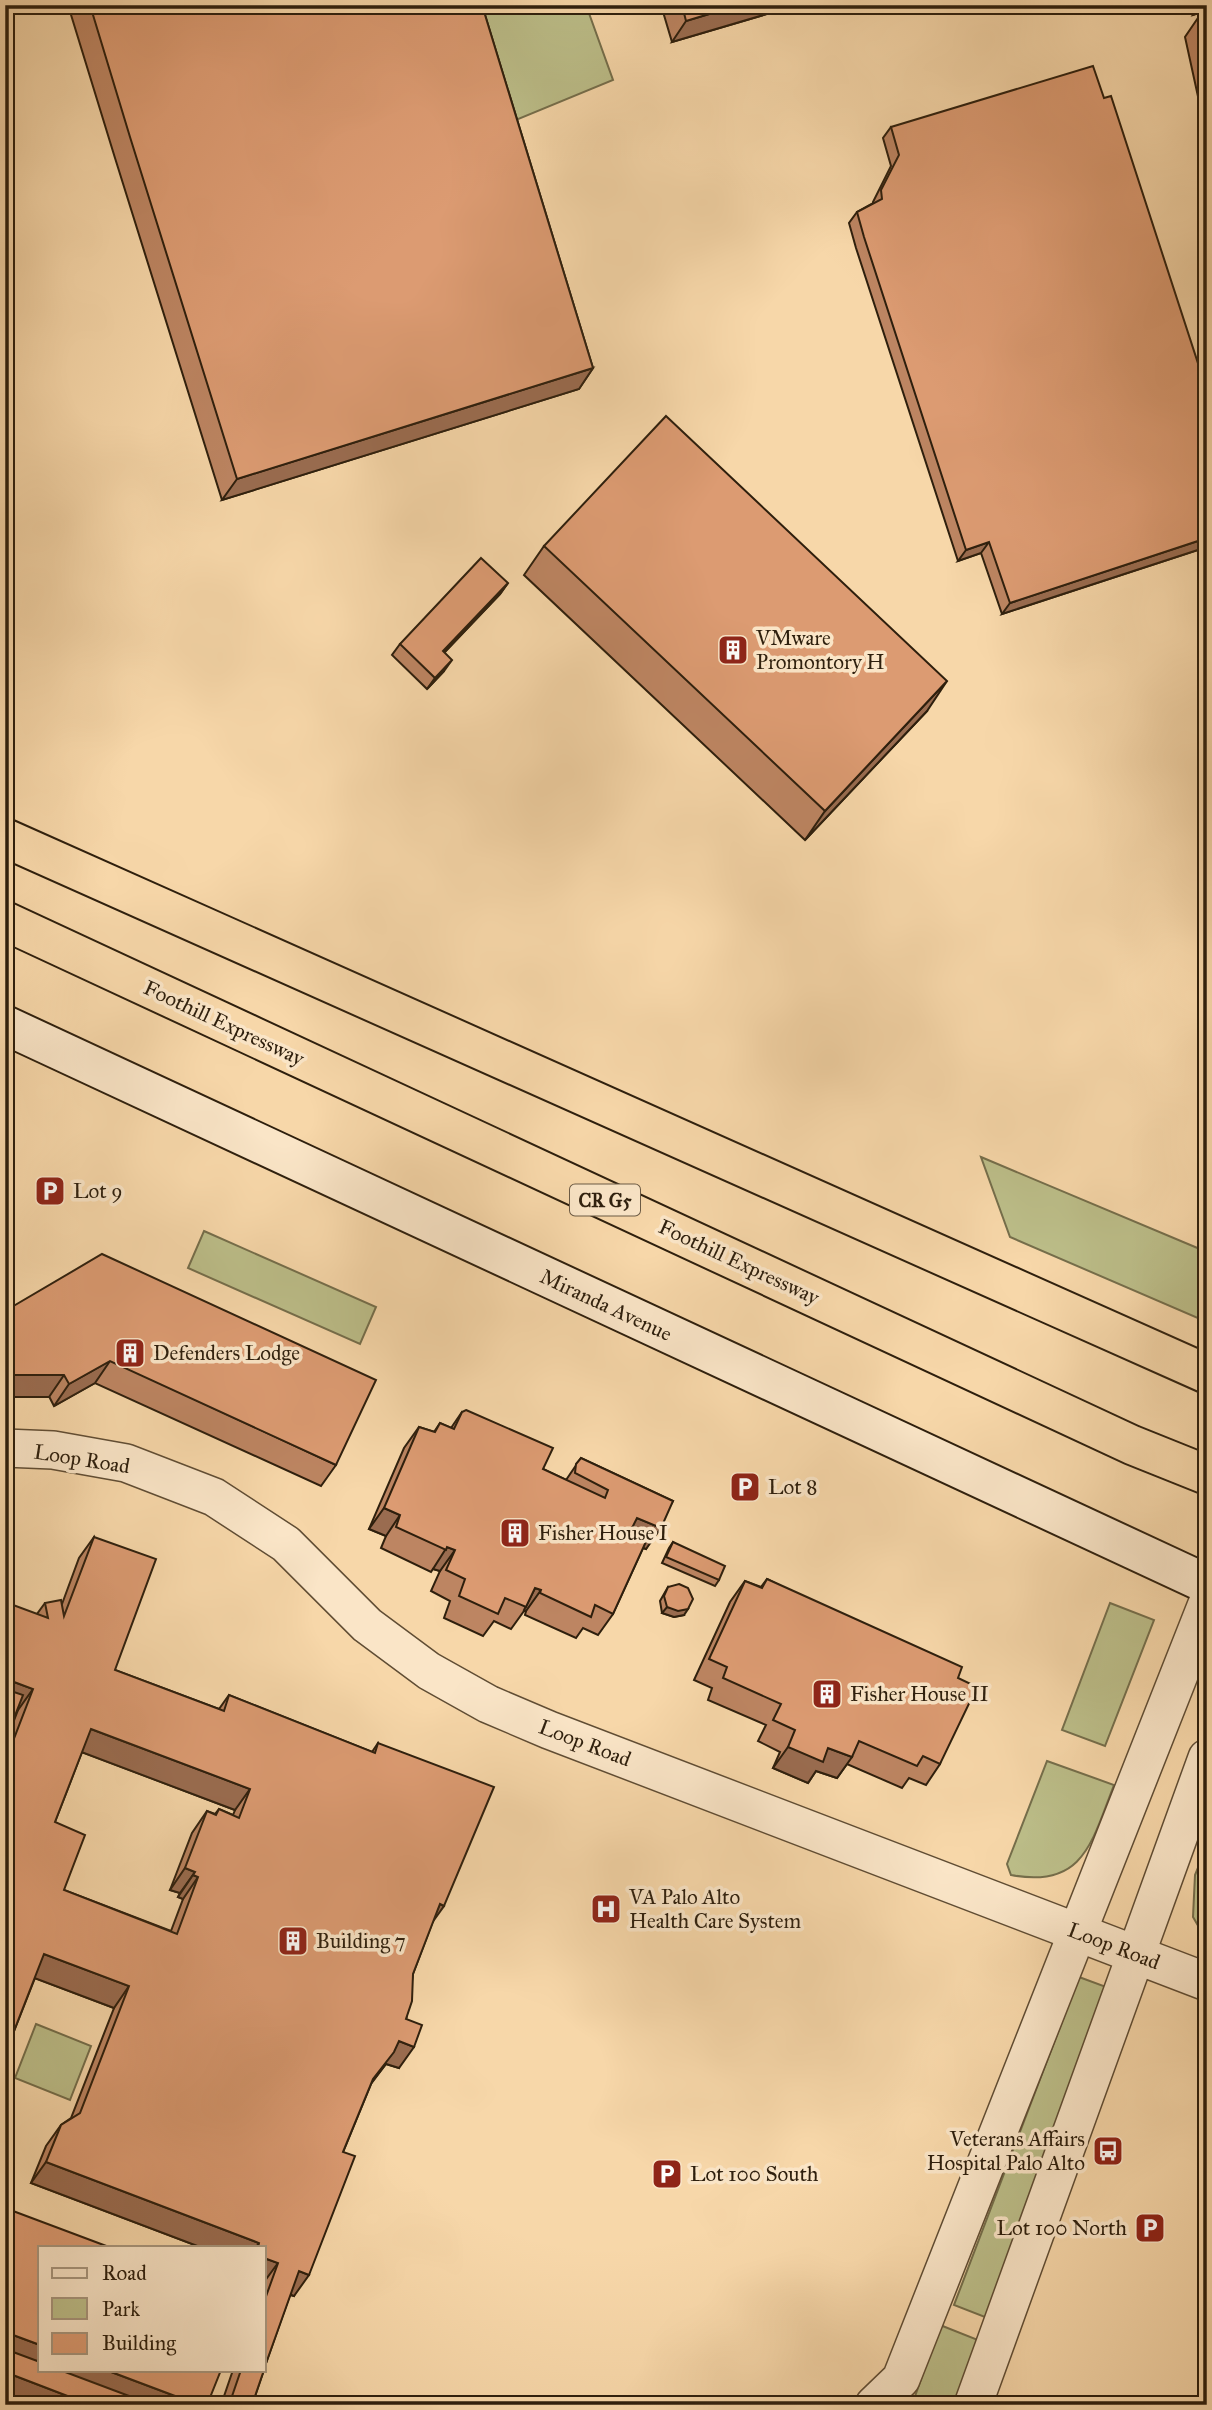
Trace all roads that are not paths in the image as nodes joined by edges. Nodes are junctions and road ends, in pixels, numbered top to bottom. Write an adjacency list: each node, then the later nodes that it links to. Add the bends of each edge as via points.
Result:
1 (5, 838): 4 (highway)
2 (5, 921): 6 (highway, Foothill Expressway / CR G5, via 1132,1445)
3 (5, 1025): 7 (street, Miranda Avenue)
4 (1207, 1374)
5 (5, 1448): 10 (street, Loop Road, via 52,1450 126,1463 214,1497 286,1544 367,1625 429,1671 488,1704)
6 (1207, 1475)
7 (1207, 1584)
8 (1207, 1604): 10 (street)
9 (1207, 1758): 11 (street)
10 (1078, 1933): 11 (street, Loop Road); 13 (street, via 901,2379)
11 (1136, 1954): 12 (street, Loop Road); 14 (street)
12 (1207, 1982)
13 (874, 2405)
14 (973, 2405)

